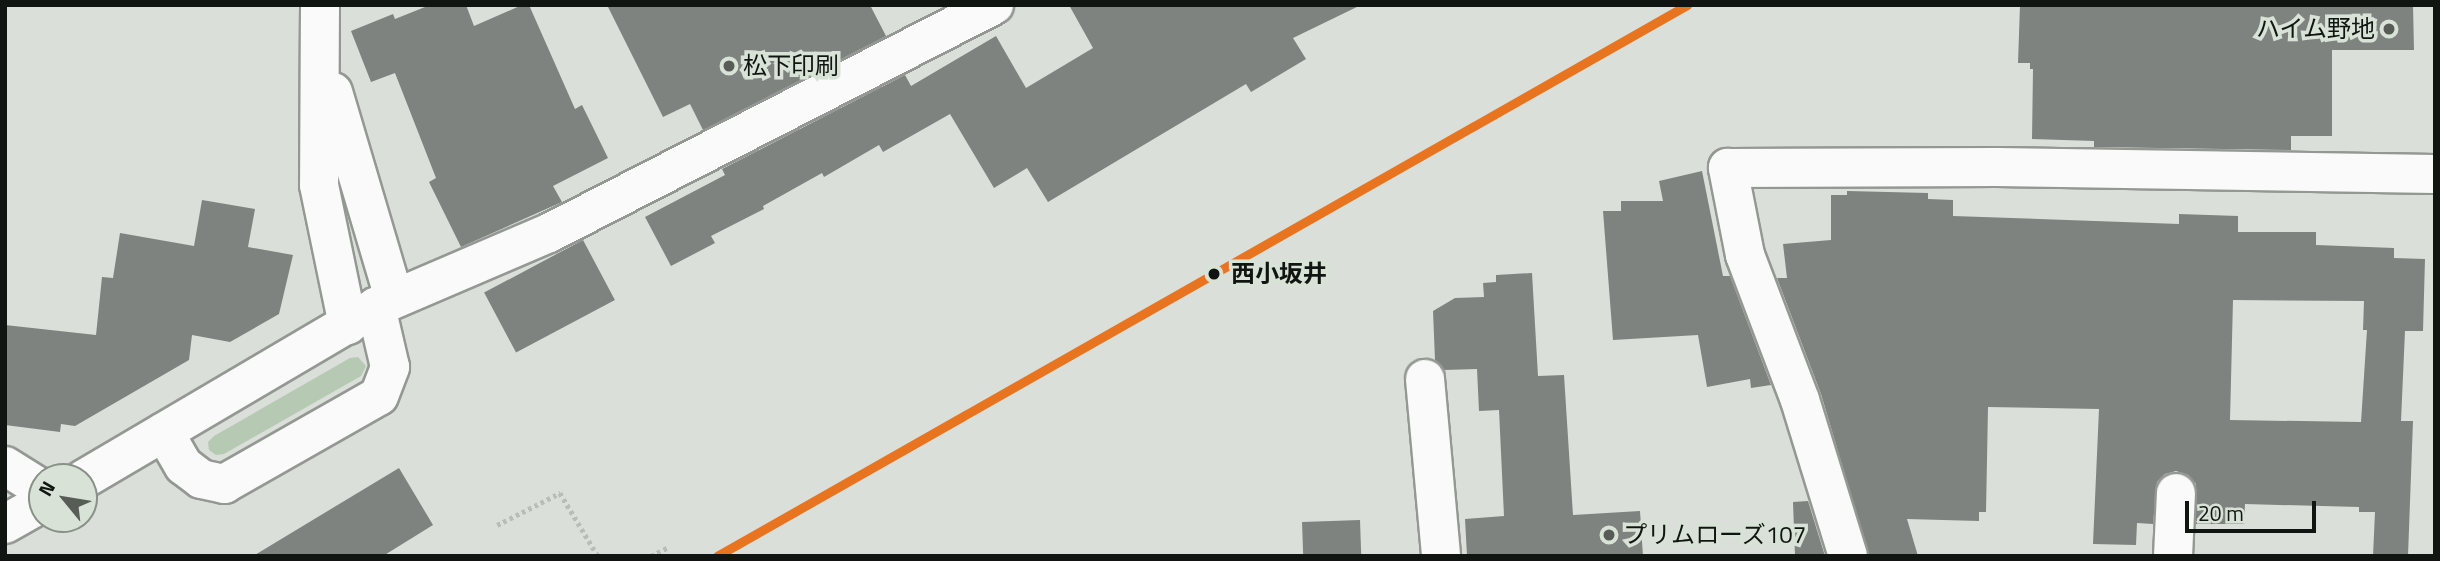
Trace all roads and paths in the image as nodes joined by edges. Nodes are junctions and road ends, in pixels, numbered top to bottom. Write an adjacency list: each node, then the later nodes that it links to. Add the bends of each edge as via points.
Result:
1 (320, 5): 3 (street)
2 (994, 5): 5 (street, via 549,233)
3 (321, 50): 5 (street); 5 (street, via 320,185)
4 (2435, 174): 19 (street, via 1728,168 1745,255 1800,400)
5 (373, 310): 7 (street); 7 (street, via 390,367 379,396 224,484 201,479 184,466)
6 (1425, 379): 18 (street)
7 (164, 432): 9 (street)
8 (5, 466): 10 (street)
9 (98, 471)
10 (28, 480)
11 (2176, 493): 20 (street)
12 (28, 511): 13 (street)
13 (5, 524)
14 (498, 525): 16 (path, via 560,493)
15 (667, 548): 17 (path)
16 (598, 556)
17 (651, 556)
18 (1441, 556)
19 (1848, 556)
20 (2173, 556)

